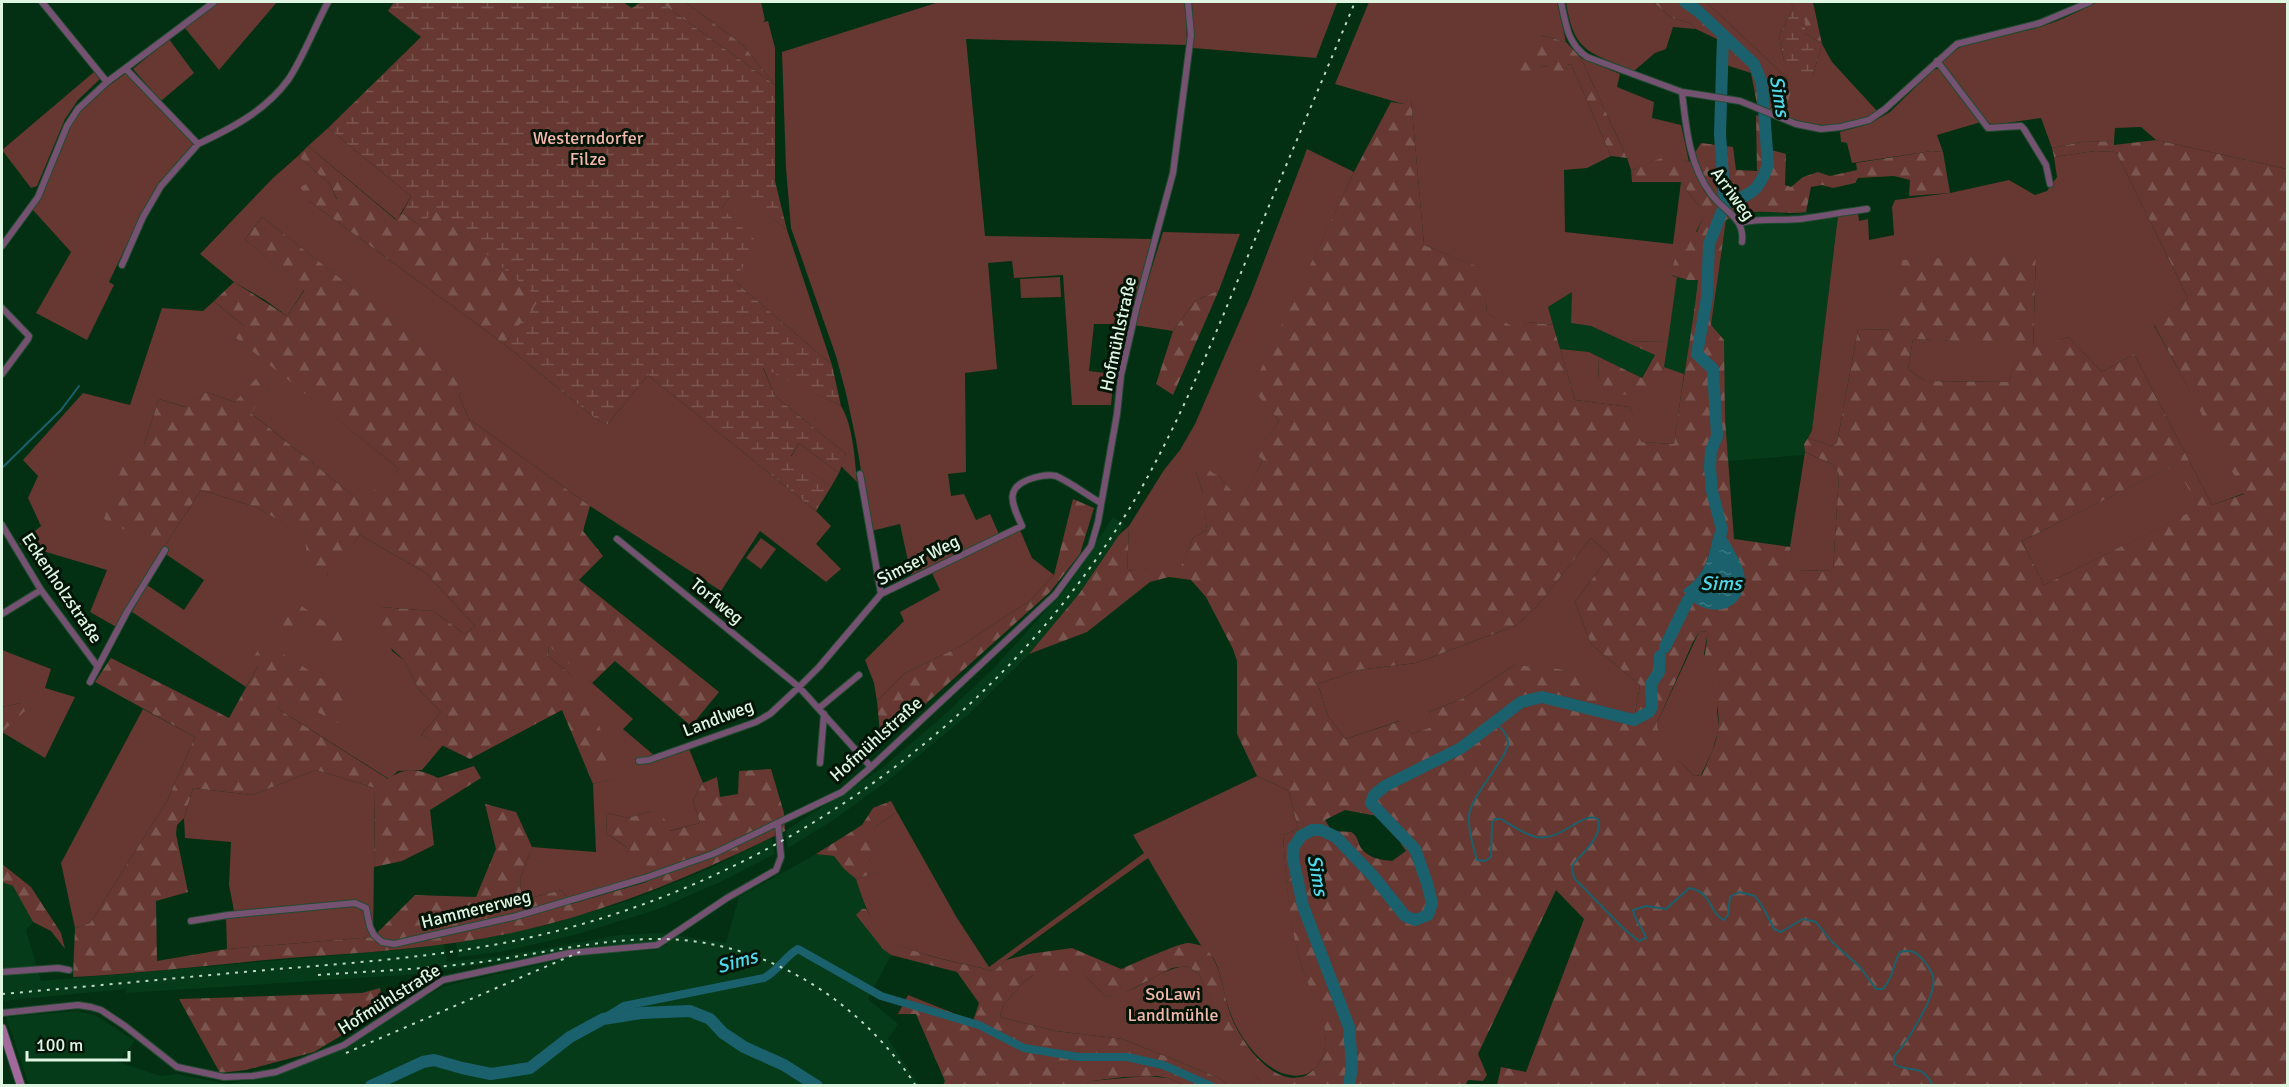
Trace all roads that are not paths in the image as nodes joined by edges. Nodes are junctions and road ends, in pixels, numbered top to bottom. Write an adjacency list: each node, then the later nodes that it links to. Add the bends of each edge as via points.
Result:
1 (42, 2): 9 (street)
2 (214, 2): 8 (street)
3 (328, 2): 11 (street, via 278,92 242,122)
4 (1188, 2): 21 (street, Hofmühlstraße, via 1191,35 1173,173 1121,375)
5 (1561, 2): 10 (street, via 1576,49 1587,57)
6 (2090, 2): 7 (street, via 2040,23 1966,40)
7 (1937, 61): 10 (street, via 1869,120 1840,127 1821,129 1740,101); 12 (street, via 1988,128 2024,129 2046,165)
8 (126, 69): 9 (street); 11 (street)
9 (107, 82): 16 (street, via 73,117 38,197)
10 (1682, 92): 14 (street, Arriweg, via 1695,164 1711,194)
11 (198, 144): 17 (street, via 161,186)
12 (2050, 184)
13 (1867, 209): 14 (street)
14 (1740, 223): 15 (street, Arriweg)
15 (1742, 242)
16 (2, 246)
17 (122, 265)
18 (2, 308): 19 (street, via 29,336)
19 (2, 374)
20 (860, 474): 26 (street)
21 (1101, 503): 26 (street, Simser Weg, via 1056,476 1024,482 1016,487 1011,499 1022,526); 35 (street, Hofmühlstraße, via 1091,546 1055,595)
22 (2, 525): 25 (street, Eckenholzstraße)
23 (617, 539): 31 (street, Torfweg)
24 (165, 550): 28 (street)
25 (41, 590): 27 (street); 28 (street, Eckenholzstraße)
26 (881, 594): 31 (street, Simser Weg)
27 (2, 614)
28 (98, 667): 30 (street)
29 (859, 675): 32 (street)
30 (90, 682)
31 (799, 687): 32 (street); 33 (street, Landlweg, via 756,722)
32 (822, 711): 34 (street); 35 (street)
33 (639, 761)
34 (820, 763)
35 (871, 767): 36 (street, Hofmühlstraße, via 834,796)
36 (778, 823): 37 (street, Hammererweg, via 713,854 645,878 517,916 394,944 382,942 374,935 366,908 354,903); 40 (street, Hofmühlstraße, via 781,857 776,870 657,945 569,953 443,980 344,1045 276,1072 224,1077 177,1067 125,1026 91,1006)
37 (191, 921)
38 (69, 970): 39 (street)
39 (2, 972)
40 (2, 1013)
41 (2, 1028): 42 (main road)
42 (21, 1086)

